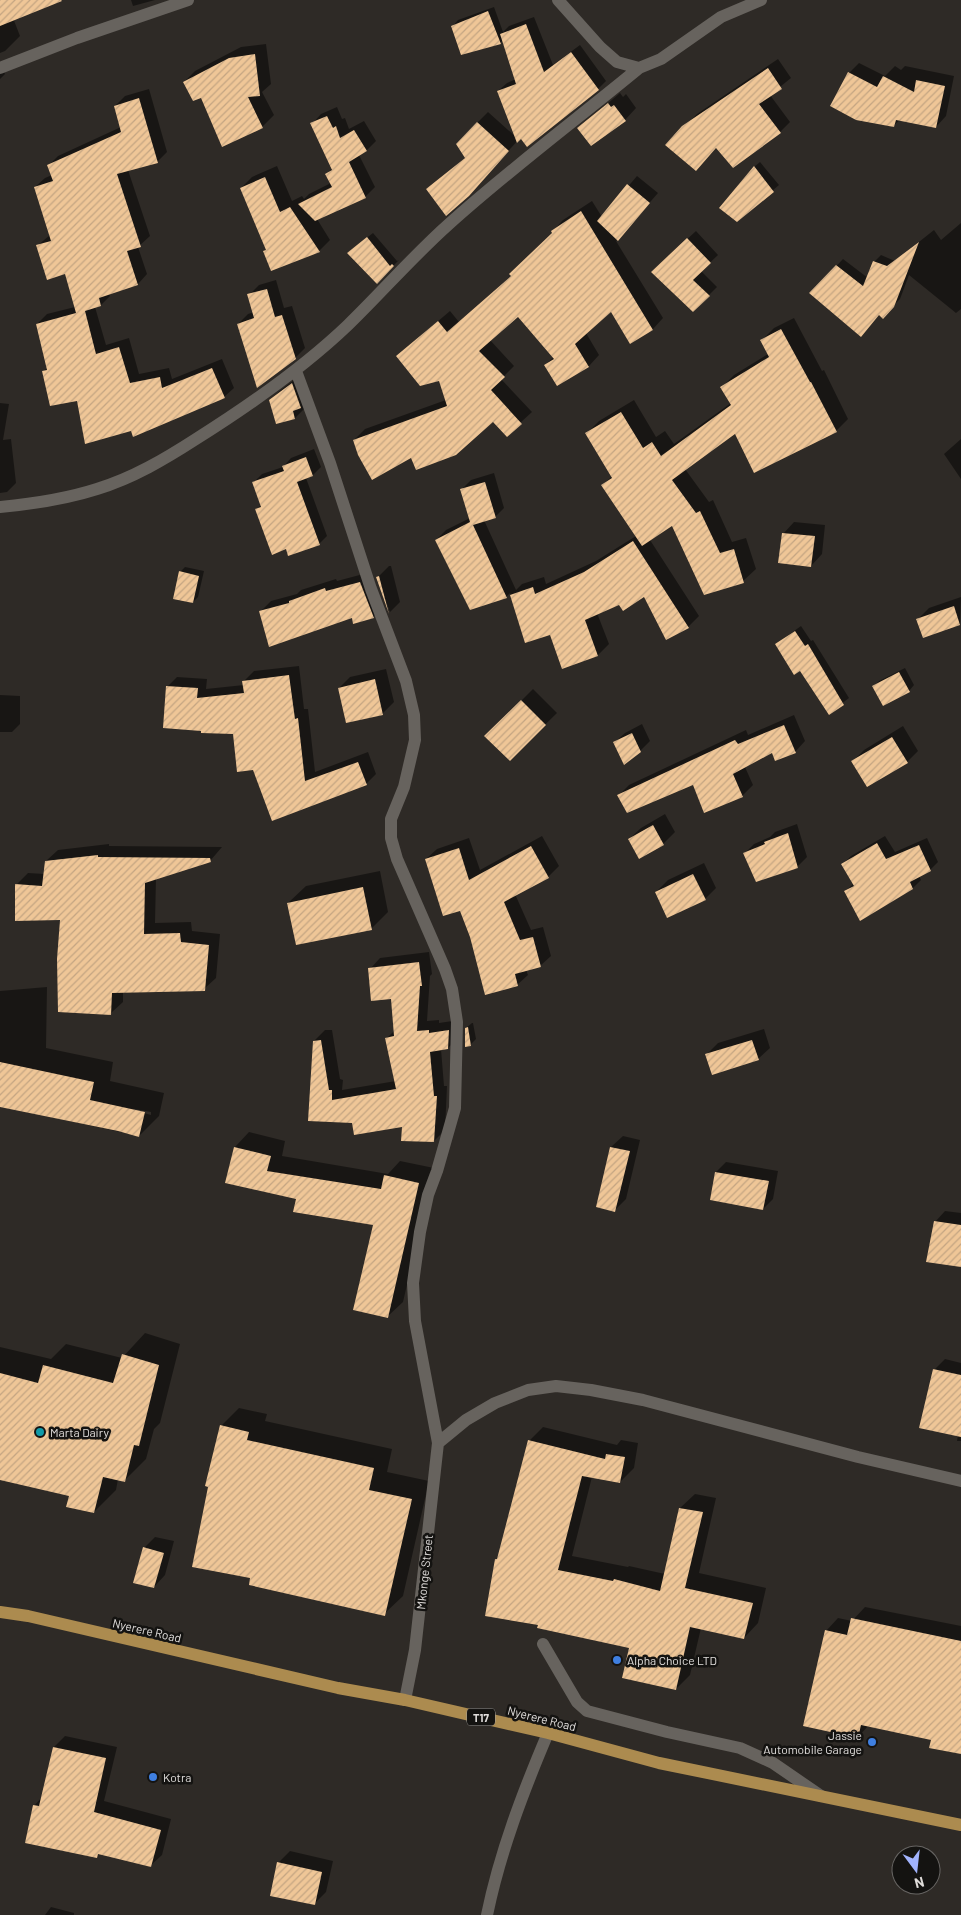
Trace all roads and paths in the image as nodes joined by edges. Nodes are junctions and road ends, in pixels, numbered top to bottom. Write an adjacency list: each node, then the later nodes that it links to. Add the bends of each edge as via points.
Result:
1 (188, 0): 4 (street)
2 (558, 0): 5 (street, via 617,62)
3 (762, 0): 5 (street, via 721,17 660,59)
4 (0, 68)
5 (639, 68): 6 (street, via 449,224)
6 (296, 371): 7 (street, via 225,422 171,456 131,476 72,496); 8 (street, Mkonge Street, via 408,689 415,740 404,787 391,818 391,838 445,969 455,1005 455,1108 428,1195 413,1283 415,1321)
7 (0, 507)
8 (438, 1443): 9 (street, via 466,1420 495,1403 528,1390 556,1386 643,1400); 12 (street, Mkonge Street, via 415,1650)
9 (961, 1481)
10 (0, 1612): 12 (main road, Nyerere Road / T17)
11 (543, 1644): 14 (street, via 577,1702 587,1711 740,1748 773,1763)
12 (405, 1700): 13 (main road, Nyerere Road / T17)
13 (548, 1733): 14 (main road, Nyerere Road / T17, via 659,1763); 16 (street, via 522,1795)
14 (821, 1796): 15 (main road, Nyerere Road / T17)
15 (961, 1825)
16 (487, 1915)

